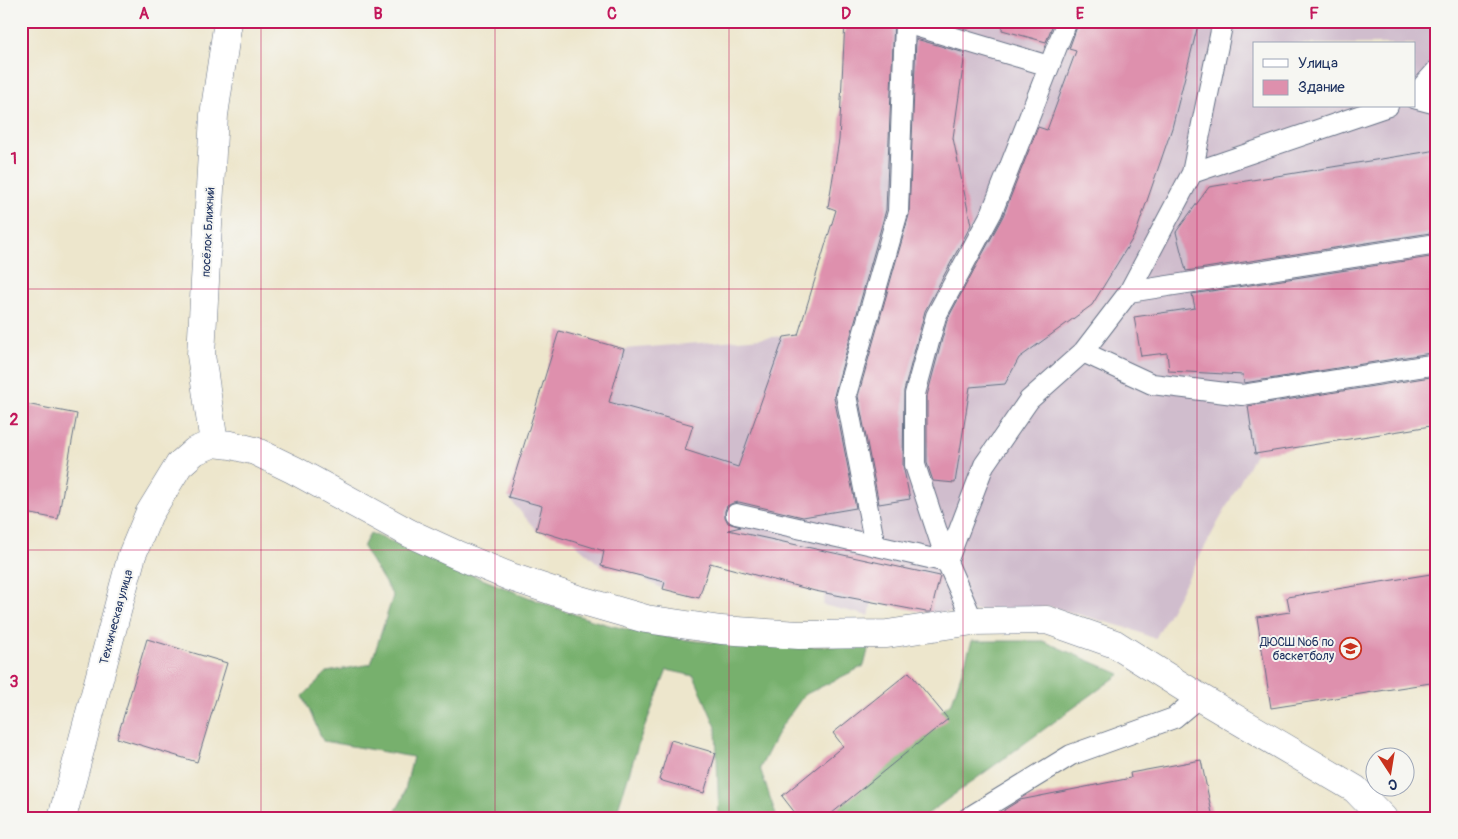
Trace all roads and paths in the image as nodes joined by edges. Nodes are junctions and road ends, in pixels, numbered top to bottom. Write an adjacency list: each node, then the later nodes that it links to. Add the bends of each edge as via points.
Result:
1 (228, 21): 15 (street, посёлок Ближний, via 214,115 201,355)
2 (1067, 21): 4 (lane)
3 (1223, 21): 10 (lane)
4 (1049, 66): 17 (lane, via 905,22 898,212 846,395); 18 (lane, via 992,212 936,316 915,394 915,465)
5 (1437, 70): 6 (lane)
6 (1416, 95)
7 (1416, 98): 8 (lane)
8 (1437, 104)
9 (1382, 108): 10 (lane)
10 (1192, 173): 12 (lane)
11 (1437, 244): 12 (lane)
12 (1129, 292): 13 (lane)
13 (1083, 352): 14 (lane, via 1152,384 1242,395); 18 (lane, via 1029,400 984,465)
14 (1437, 364)
15 (214, 443): 19 (street, via 255,451 409,533 511,577 646,619 721,630 799,635 888,634); 21 (street, Техническая улица, via 195,451 179,465 150,514 132,555)
16 (736, 514): 17 (lane)
17 (875, 546): 18 (lane)
18 (947, 562): 19 (lane)
19 (973, 621): 20 (street, via 1047,620 1115,644)
20 (1199, 697): 22 (lane, via 1174,718 1071,755); 23 (street, via 1355,789)
21 (62, 818)
22 (968, 818)
23 (1383, 818)

